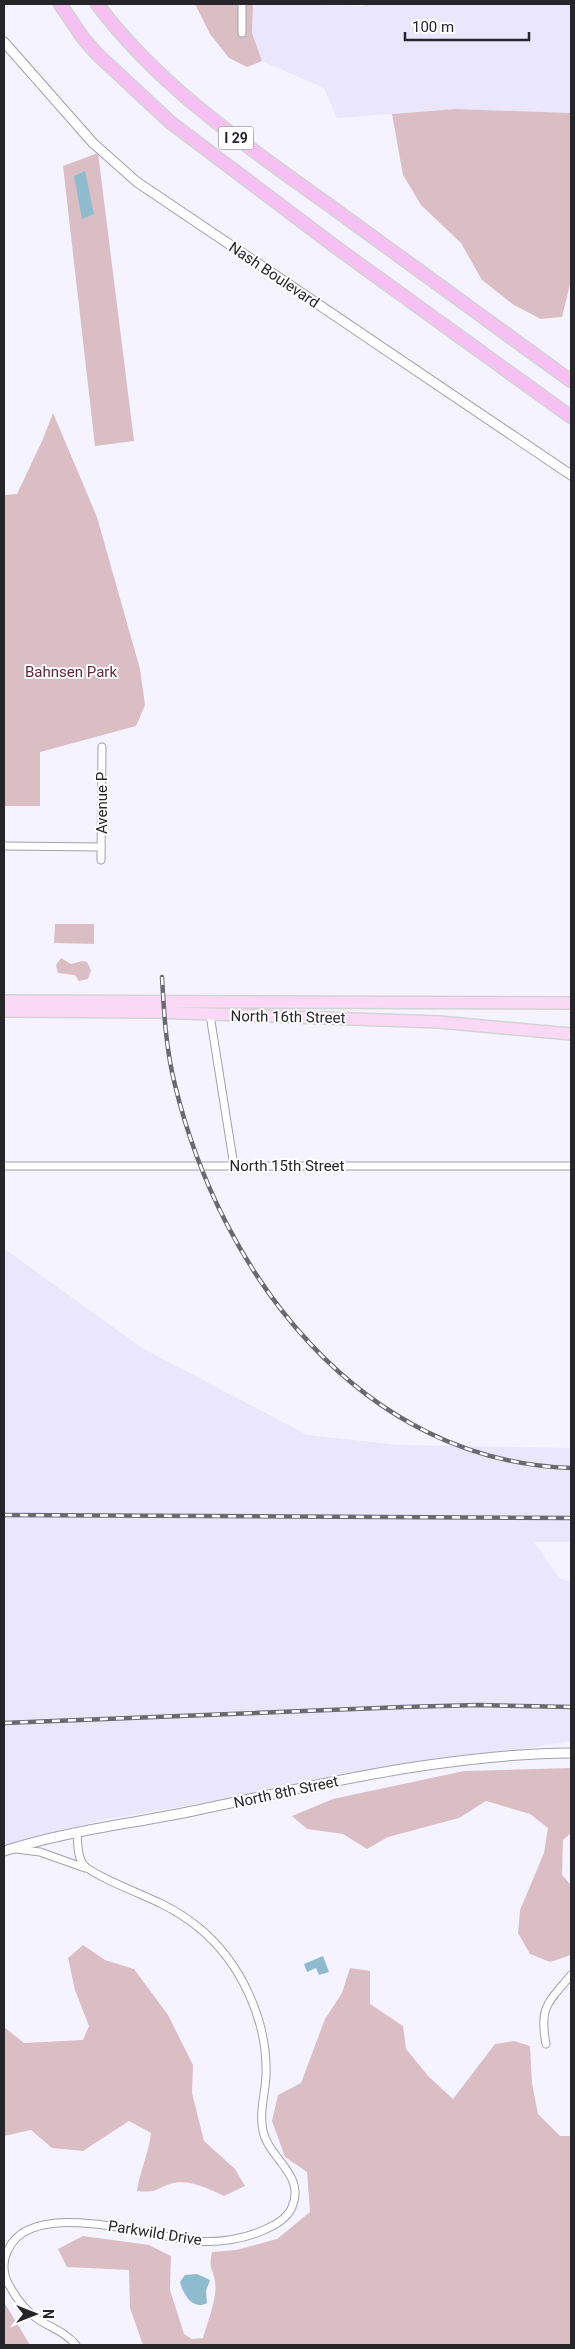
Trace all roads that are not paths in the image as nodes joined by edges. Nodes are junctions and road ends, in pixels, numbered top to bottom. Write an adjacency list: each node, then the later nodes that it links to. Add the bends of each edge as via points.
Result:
1 (51, 4): 6 (highway)
2 (60, 4): 6 (highway, I 29)
3 (97, 4): 8 (highway, I 29, via 159,75 234,137)
4 (242, 4): 5 (street)
5 (242, 33)
6 (83, 38): 9 (highway, I 29, via 170,122)
7 (4, 42): 10 (street, Nash Boulevard, via 93,144 137,182)
8 (571, 381)
9 (571, 417)
10 (571, 475)
11 (102, 747): 13 (street, Avenue P)
12 (4, 846): 13 (street)
13 (101, 847): 14 (street, Avenue P)
14 (101, 860)
15 (4, 1001): 16 (main road, North 16th Street)
16 (571, 1003)
17 (4, 1011): 18 (main road, North 16th Street)
18 (210, 1015): 19 (main road, North 16th Street, via 439,1022); 21 (street)
19 (571, 1034)
20 (4, 1166): 21 (street, North 15th Street)
21 (234, 1166): 22 (street, North 15th Street)
22 (571, 1166)
23 (571, 1753): 24 (street, North 8th Street, via 493,1757 412,1768)
24 (77, 1833): 25 (street, North 8th Street); 26 (street, via 80,1857)
25 (7, 1850): 26 (street, Parkwild Drive, via 40,1852)
26 (87, 1869): 29 (street, Parkwild Drive, via 174,1911 198,1927 224,1952 251,2000 261,2030 266,2063 262,2117 265,2139 291,2176 295,2190 292,2206 282,2220 261,2232 233,2239 197,2241 82,2223 44,2226 21,2234 5,2256 4,2272 9,2285 30,2312)
27 (571, 1975): 28 (street, via 544,2012)
28 (546, 2044)
29 (76, 2345)

